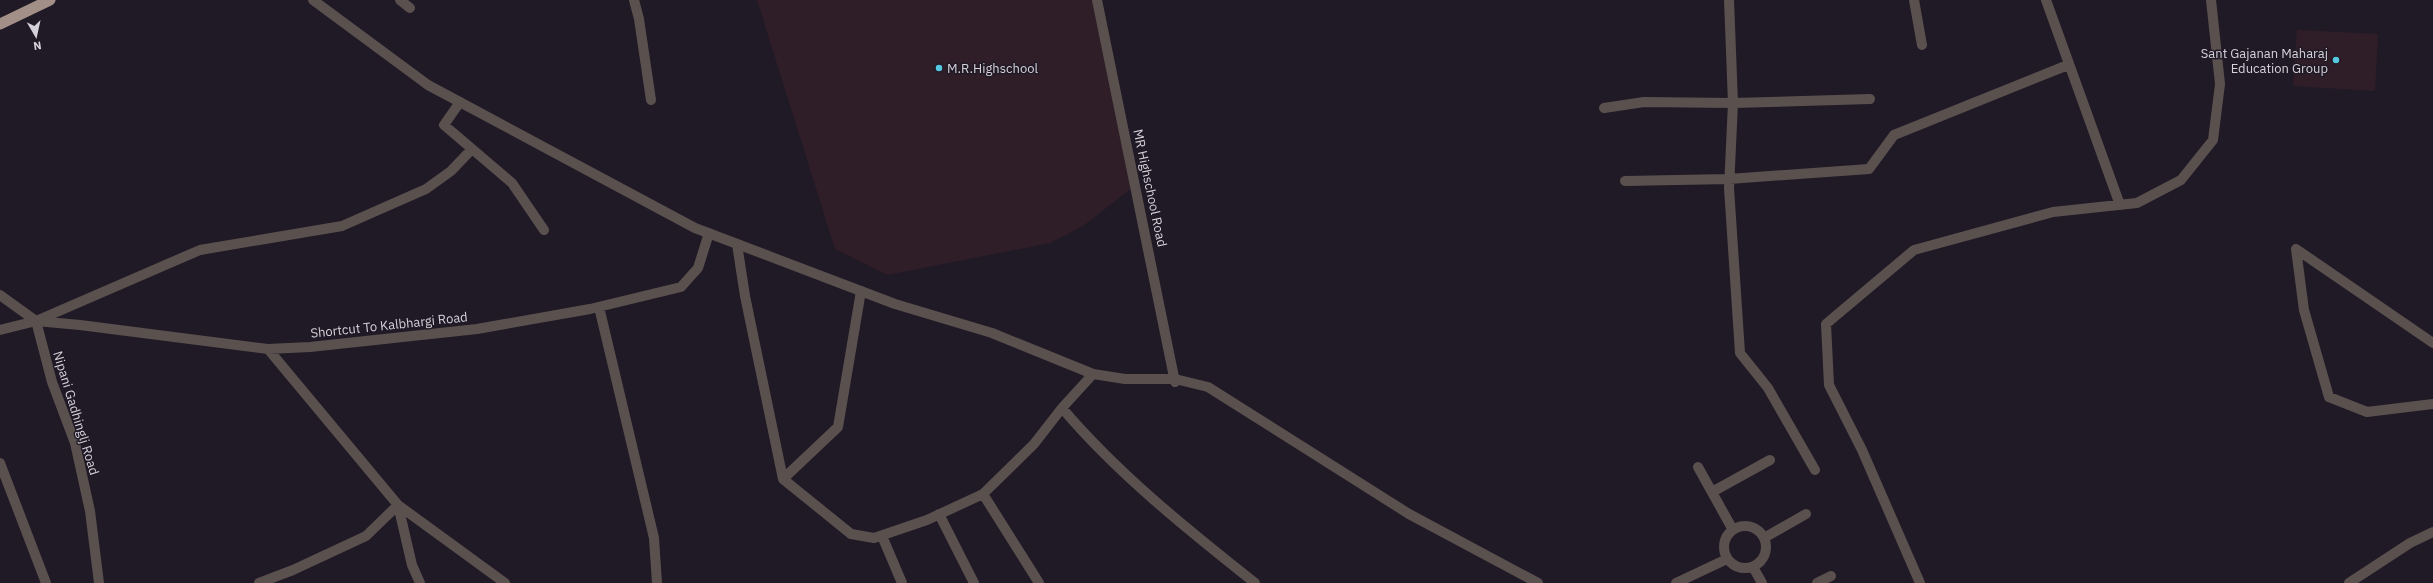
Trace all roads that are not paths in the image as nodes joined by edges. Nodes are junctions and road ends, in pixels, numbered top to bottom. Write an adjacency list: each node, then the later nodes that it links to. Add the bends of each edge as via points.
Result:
1 (50, 0): 11 (highway)
2 (313, 0): 16 (street, via 428,85)
3 (400, 0): 10 (street)
4 (634, 0): 15 (street)
5 (1097, 0): 34 (street, MR Highschool Road)
6 (1729, 0): 17 (street)
7 (1914, 0): 12 (street)
8 (2046, 0): 13 (street)
9 (2211, 0): 22 (street, via 2220,84 2213,140 2180,180 2138,203)
10 (410, 8)
11 (0, 24)
12 (1922, 45)
13 (2068, 65): 20 (street, via 1894,134 1869,170); 22 (street)
14 (1870, 99): 17 (street)
15 (651, 100)
16 (460, 102): 19 (street, via 444,125); 24 (street, via 695,228)
17 (1733, 104): 18 (street, via 1644,102); 20 (street)
18 (1604, 108)
19 (472, 149): 23 (street, via 512,183); 29 (street, via 451,171 426,189 342,226 200,250)
20 (1729, 179): 21 (street); 40 (street, via 1740,353 1768,388)
21 (1625, 181)
22 (2120, 205): 68 (street, via 2053,212 1914,250 1826,324 1829,385 1862,450)
23 (544, 230)
24 (709, 233): 25 (street); 28 (street, Shortcut To Kalbhargi Road, via 698,268 681,287)
25 (737, 244): 26 (street); 41 (street)
26 (861, 291): 33 (street, via 992,334); 41 (street, via 838,427)
27 (0, 295): 29 (street)
28 (599, 307): 32 (street, Shortcut To Kalbhargi Road, via 477,329 310,347); 59 (street, via 654,538)
29 (36, 321): 30 (street); 32 (street, Shortcut To Kalbhargi Road); 55 (street, Nipani Gadhinglj Road, via 52,382 75,443 90,511)
30 (0, 330)
31 (2433, 343): 35 (street, via 2296,248 2304,310 2329,397 2367,412)
32 (268, 349): 44 (street)
33 (1093, 374): 34 (street, via 1125,379); 36 (street)
34 (1175, 380): 64 (street, via 1208,387 1409,514)
35 (2433, 404)
36 (1062, 408): 43 (street, via 1034,444); 63 (street, via 1094,446)
37 (1770, 460): 42 (street)
38 (0, 463): 54 (street)
39 (1698, 467): 42 (street)
40 (1815, 470)
41 (782, 479): 49 (street, via 851,534 874,538)
42 (1712, 492): 47 (street)
43 (982, 494): 45 (street); 62 (street)
44 (398, 505): 56 (street, via 366,536); 57 (street, via 412,565); 58 (street)
45 (939, 514): 49 (street); 61 (street)
46 (1806, 514): 50 (street)
47 (1733, 530): 50 (street, via 1739,527 1754,528); 51 (street, via 1725,540 1724,553)
48 (2433, 532): 69 (street, via 2410,543)
49 (882, 536): 60 (street)
50 (1764, 538): 52 (street, via 1766,544 1763,558)
51 (1727, 559): 52 (street, via 1739,568); 65 (street)
52 (1753, 567): 66 (street)
53 (1831, 576): 67 (street)
54 (46, 583)
55 (99, 583)
56 (259, 583)
57 (420, 583)
58 (505, 583)
59 (657, 583)
60 (902, 583)
61 (974, 583)
62 (1039, 583)
63 (1254, 583)
64 (1538, 583)
65 (1676, 583)
66 (1762, 583)
67 (1817, 583)
68 (1920, 583)
69 (2349, 583)

